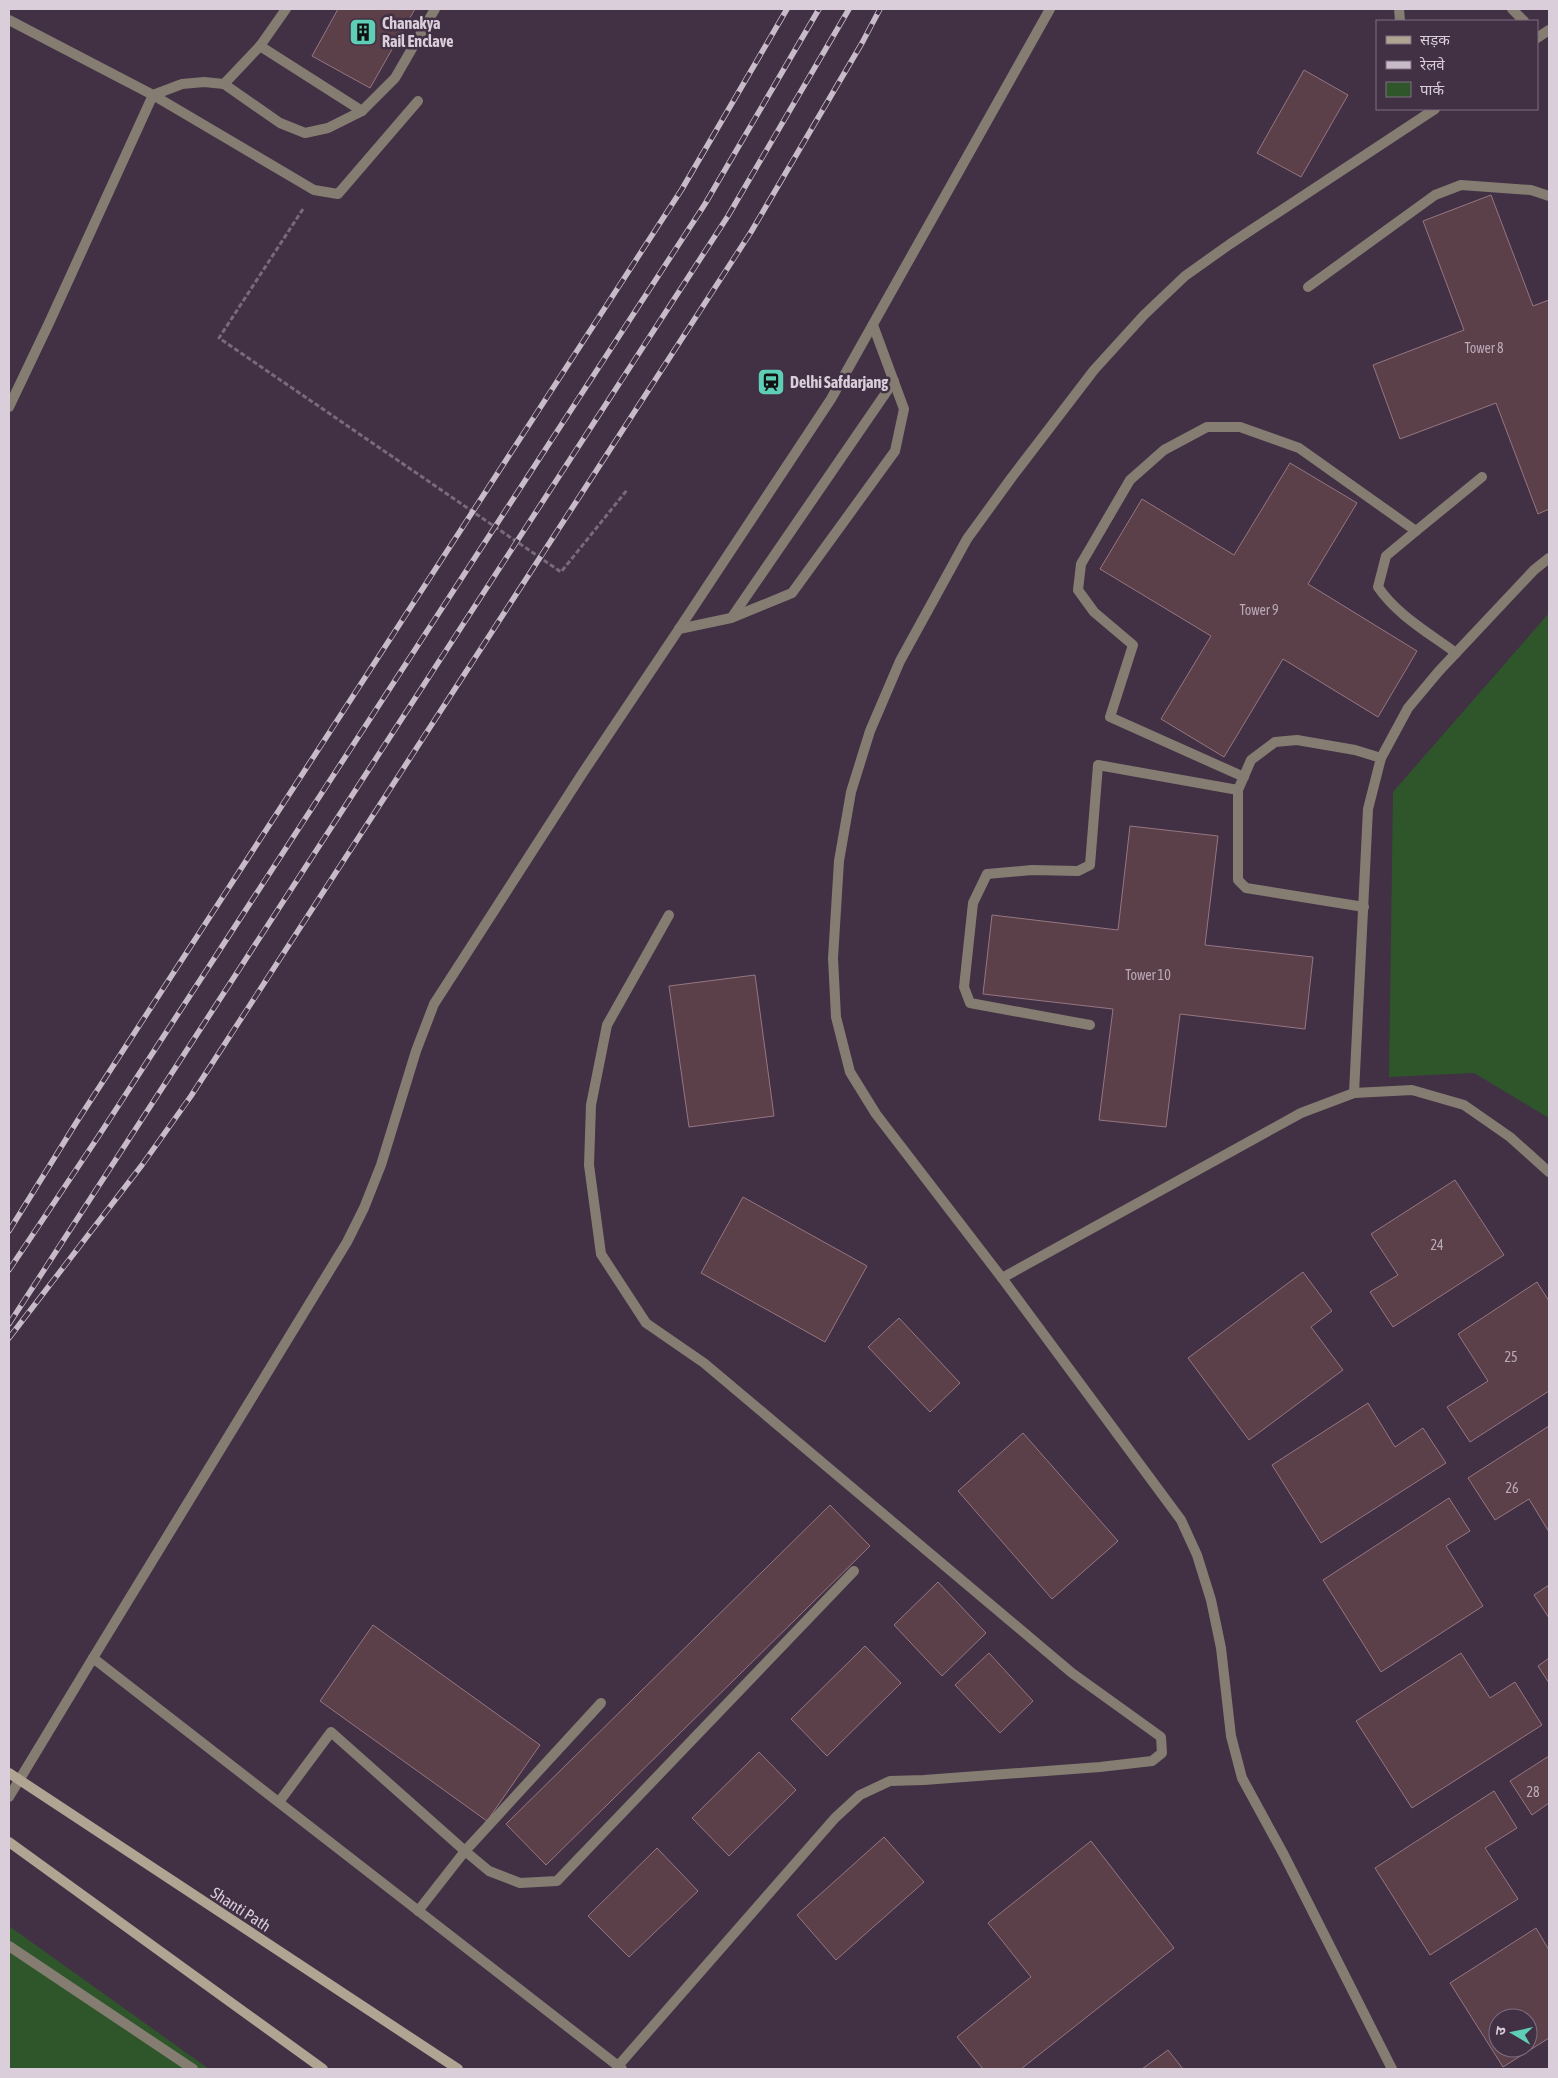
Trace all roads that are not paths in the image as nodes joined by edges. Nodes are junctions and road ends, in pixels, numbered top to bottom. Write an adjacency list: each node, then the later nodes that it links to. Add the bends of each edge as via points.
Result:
1 (286, 9): 9 (street)
2 (435, 9): 14 (street, via 395,78)
3 (1050, 9): 17 (street)
4 (1512, 9): 6 (street)
5 (9, 20): 11 (street)
6 (1523, 20)
7 (1549, 30): 8 (street)
8 (1538, 36)
9 (260, 46): 10 (street); 14 (street)
10 (224, 84): 11 (street, via 182,84); 14 (street, via 280,123 305,133 328,128)
11 (153, 96): 12 (street, via 314,190 338,194); 19 (street)
12 (418, 101)
13 (1433, 110): 34 (street, via 1185,276 1094,370 968,539 900,661 870,731 851,792 839,861 833,958 836,1017 850,1072 876,1114)
14 (362, 111)
15 (1549, 196): 16 (street, via 1531,190 1461,185 1435,195)
16 (1308, 287)
17 (873, 326): 18 (street); 24 (street, via 832,399)
18 (894, 381): 23 (street); 23 (street, via 904,409 895,451 792,592)
19 (9, 407)
20 (1482, 476): 21 (street)
21 (1416, 531): 25 (street, via 1386,556 1378,587 1399,611); 27 (street, via 1299,448 1240,427 1207,427 1164,450 1130,480 1081,564 1078,590 1094,612 1133,645 1110,717)
22 (1549, 558): 25 (street)
23 (732, 618): 24 (street)
24 (678, 629): 36 (street, via 434,1004 381,1165 347,1242)
25 (1456, 654): 26 (street, via 1408,708)
26 (1381, 758): 27 (street, via 1297,740 1275,742 1251,760); 29 (street, via 1368,809)
27 (1244, 777): 28 (street)
28 (1238, 790): 29 (street, via 1238,880 1246,888); 31 (street, via 1098,765 1090,866 1078,871 1032,870 987,874 973,903 964,987 970,1003)
29 (1364, 907): 32 (street)
30 (669, 915): 45 (street, via 607,1025 591,1105 590,1165 601,1254 646,1323 711,1369 1072,1673 1162,1737 1162,1753 1152,1761 1109,1766 890,1781 860,1794 835,1818)
31 (1090, 1025)
32 (1354, 1093): 33 (street, via 1412,1090 1464,1105 1510,1137); 34 (street, via 1301,1113)
33 (1549, 1172)
34 (1002, 1278): 49 (street, via 1181,1520 1197,1555 1210,1600 1221,1648 1231,1736 1242,1778)
35 (854, 1571): 42 (street, via 557,1881 520,1884 489,1871)
36 (93, 1658): 39 (street); 40 (street)
37 (601, 1703): 42 (street)
38 (9, 1773): 48 (main road, Shanti Path)
39 (9, 1797)
40 (279, 1802): 42 (street, via 331,1732); 43 (street)
41 (9, 1842): 47 (main road)
42 (465, 1851): 43 (street)
43 (418, 1911): 45 (street)
44 (9, 1946): 46 (street)
45 (620, 2068)
46 (193, 2069)
47 (324, 2069)
48 (458, 2069)
49 (1392, 2069)

